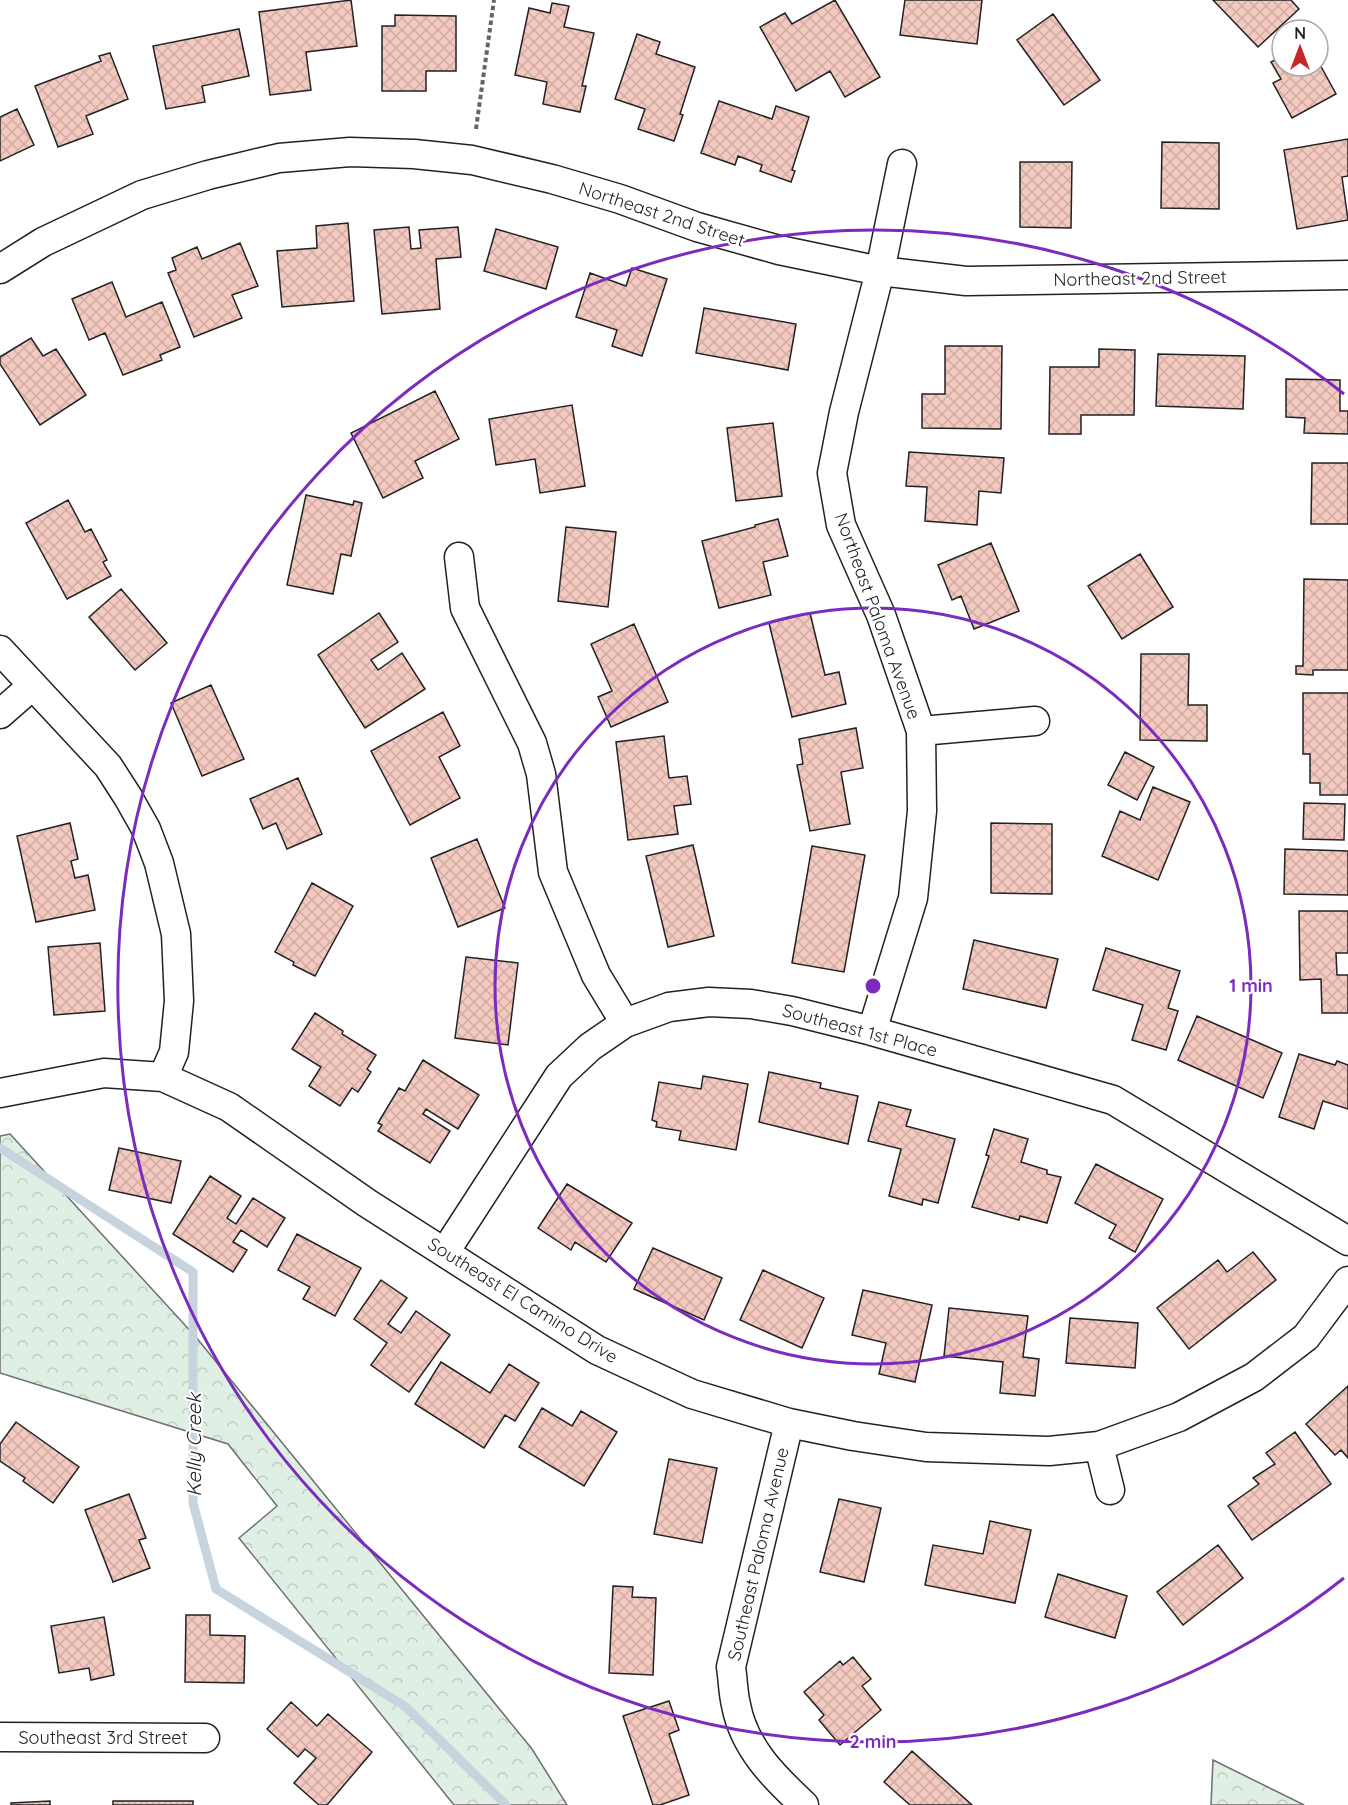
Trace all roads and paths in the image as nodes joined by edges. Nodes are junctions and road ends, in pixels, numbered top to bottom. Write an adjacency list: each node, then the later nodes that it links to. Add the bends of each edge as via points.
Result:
1 (494, 0): 2 (path)
2 (471, 160): 4 (street, Northeast 2nd Street, via 350,152 279,158 142,195 43,242); 5 (street, Northeast 2nd Street, via 586,189 779,250)
3 (902, 164): 5 (street, Northeast Paloma Avenue)
4 (0, 269)
5 (880, 271): 6 (street, Northeast 2nd Street, via 966,281); 12 (street, Northeast Paloma Avenue, via 832,472 841,525 881,615)
6 (1348, 275)
7 (459, 557): 13 (street, via 465,608 532,743 541,774 553,872 596,975)
8 (0, 650): 9 (street)
9 (32, 686): 10 (street); 15 (street, via 108,766 146,829 159,863 176,934 179,1001 174,1052)
10 (0, 714)
11 (1035, 721): 12 (street)
12 (921, 731): 14 (street, Northeast Paloma Avenue, via 922,812 913,898)
13 (625, 1023): 14 (street, Southeast 1st Place, via 669,1008 751,1004); 18 (street, Southeast 1st Place, via 590,1047 560,1076)
14 (872, 1031): 17 (street, Southeast 1st Place, via 1113,1101)
15 (163, 1077): 16 (street, Southeast El Camino Drive, via 104,1073); 18 (street, Southeast El Camino Drive, via 230,1107)
16 (0, 1093)
17 (1348, 1241)
18 (445, 1252): 20 (street, Southeast El Camino Drive, via 597,1350 692,1394)
19 (1348, 1281): 21 (street, Southeast El Camino Drive, via 1306,1337 1254,1377 1179,1417)
20 (789, 1423): 21 (street, Southeast El Camino Drive, via 926,1447 1049,1451); 25 (street, Southeast Paloma Avenue, via 731,1667 736,1707 749,1744 773,1776)
21 (1099, 1446): 22 (street)
22 (1110, 1490)
23 (0, 1737): 24 (street, Southeast 3rd Street)
24 (205, 1738)
25 (804, 1805)

